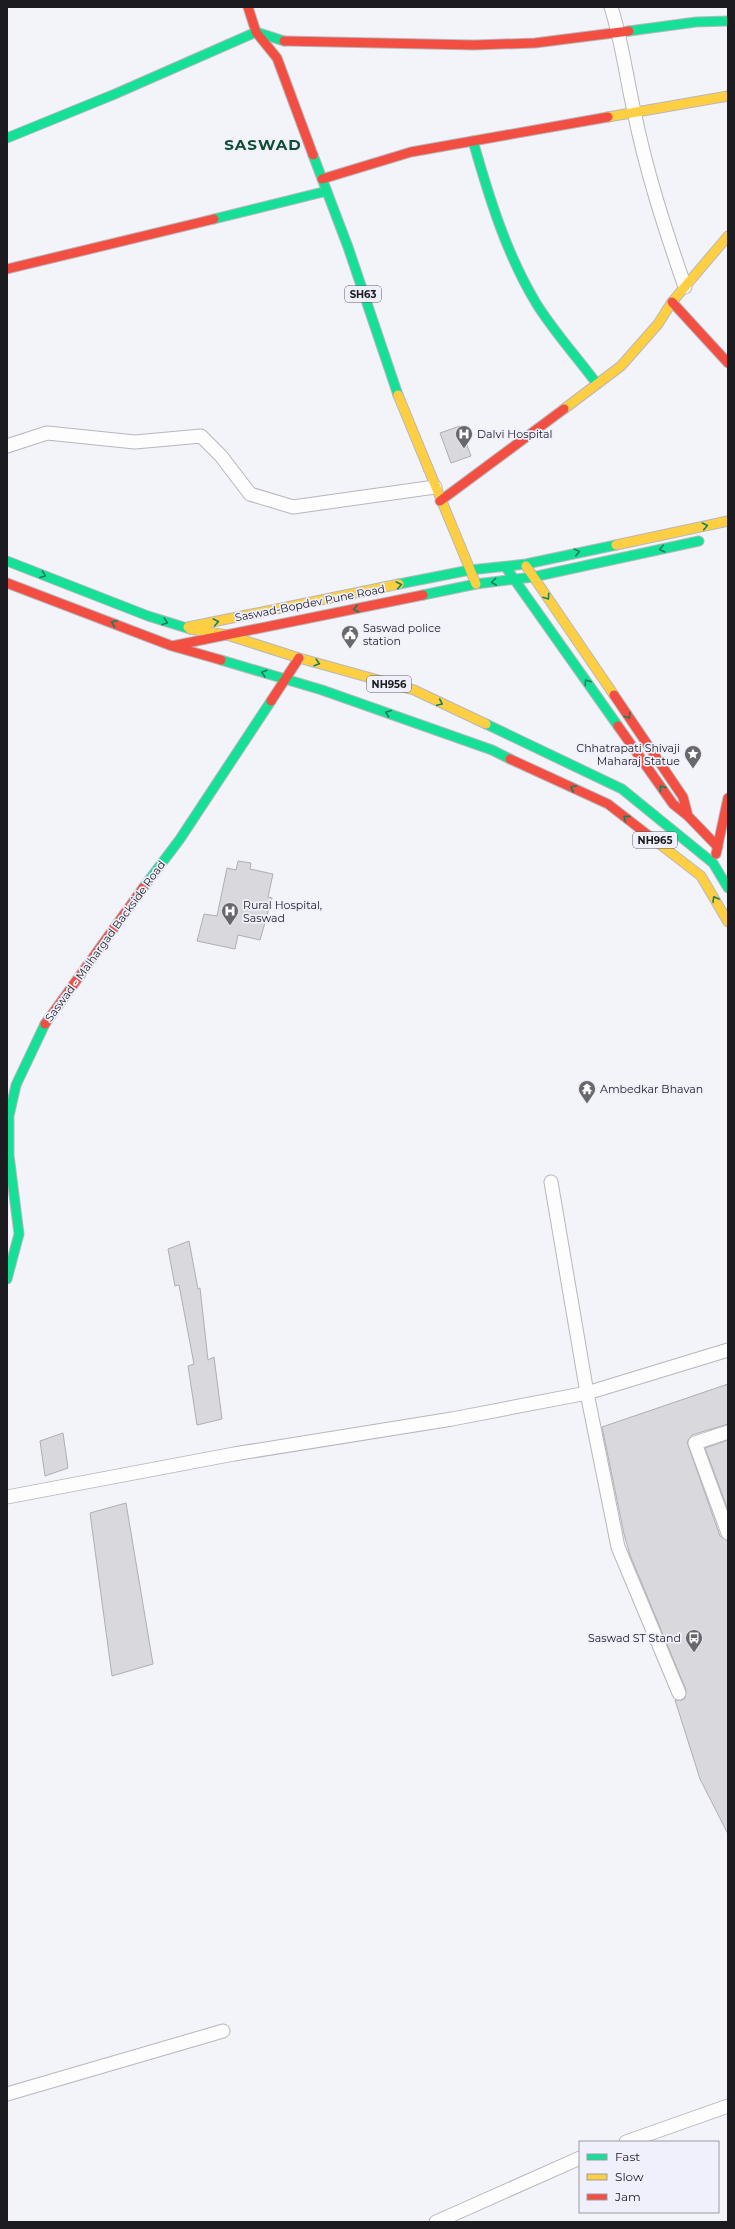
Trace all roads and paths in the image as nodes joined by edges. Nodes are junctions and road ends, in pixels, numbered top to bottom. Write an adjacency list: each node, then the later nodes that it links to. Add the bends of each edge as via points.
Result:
1 (248, 7): 4 (main road, SH63)
2 (611, 7): 5 (street)
3 (728, 21): 5 (main road, via 696,22)
4 (256, 32): 5 (main road, via 284,41 474,45 535,43); 8 (main road); 10 (main road, SH63, via 277,58)
5 (619, 32): 7 (street)
6 (728, 96): 7 (main road)
7 (634, 111): 9 (main road); 14 (street, via 655,200)
8 (7, 138)
9 (473, 141): 10 (main road, via 411,152); 17 (main road, via 491,204 513,258 537,304)
10 (322, 179): 11 (main road, SH63)
11 (327, 191): 13 (main road); 19 (main road, SH63, via 391,379)
12 (728, 236): 14 (main road)
13 (7, 269)
14 (685, 287): 15 (main road)
15 (672, 302): 16 (main road); 17 (main road, via 658,324 621,366)
16 (728, 363)
17 (597, 384): 20 (main road)
18 (7, 446): 19 (street, via 47,433 135,442 201,436 221,456 250,494 293,507)
19 (435, 487): 20 (main road, SH63)
20 (440, 501): 26 (main road, SH63)
21 (728, 521): 24 (main road, Saswad-Bopdev Pune Road, one-way to 21)
22 (708, 539): 27 (main road, Saswad-Bopdev Pune Road, one-way to 27)
23 (7, 561): 31 (main road, NH956, one-way to 31)
24 (526, 564): 25 (main road, Saswad-Bopdev Pune Road); 27 (main road)
25 (506, 567): 26 (main road, Saswad-Bopdev Pune Road); 28 (main road)
26 (470, 570): 30 (main road, SH63); 31 (main road, Saswad-Bopdev Pune Road, one-way to 26)
27 (533, 578): 28 (main road, Saswad-Bopdev Pune Road); 37 (main road, one-way to 37)
28 (514, 580): 30 (main road, Saswad-Bopdev Pune Road, one-way to 30); 38 (main road, one-way to 28)
29 (7, 582): 33 (main road, NH956, one-way to 29)
30 (476, 584): 32 (main road, Saswad-Bopdev Pune Road, one-way to 32)
31 (184, 628): 32 (main road, NH956); 33 (main road, Saswad-Bopdev Pune Road)
32 (226, 635): 34 (main road, Saswad-Bopdev Pune Road); 35 (main road, NH956)
33 (151, 638): 34 (main road, NH956)
34 (172, 646): 36 (main road, NH956, one-way to 34)
35 (299, 658): 36 (main road, Saswad - Malhargad Backside Road); 43 (main road, NH956, one-way to 43, via 414,690 622,789)
36 (285, 679): 40 (main road, NH956, one-way to 36, via 492,750); 48 (main road, Saswad - Malhargad Backside Road, via 180,839 116,923 41,1030 16,1085 9,1116 9,1155 19,1234)
37 (653, 754): 38 (main road); 41 (main road, via 683,797)
38 (642, 761): 41 (main road, one-way to 38, via 673,804)
39 (728, 798): 42 (main road)
40 (608, 804): 44 (main road, NH965, one-way to 40)
41 (688, 816): 42 (main road)
42 (718, 847): 43 (main road)
43 (713, 863): 44 (main road); 45 (main road, NH956)
44 (701, 876): 46 (main road, NH965, one-way to 44)
45 (728, 888)
46 (728, 922)
47 (551, 1182): 50 (street)
48 (7, 1279)
49 (728, 1350): 50 (street)
50 (587, 1393): 52 (street, via 452,1419 234,1454); 54 (street, via 618,1547)
51 (728, 1432): 53 (street, via 695,1443)
52 (7, 1497)
53 (728, 1534)
54 (679, 1693)
55 (223, 2031): 56 (street)
56 (7, 2094)
57 (728, 2106): 58 (street)
58 (629, 2141)
59 (579, 2158): 60 (street)
60 (436, 2222)

